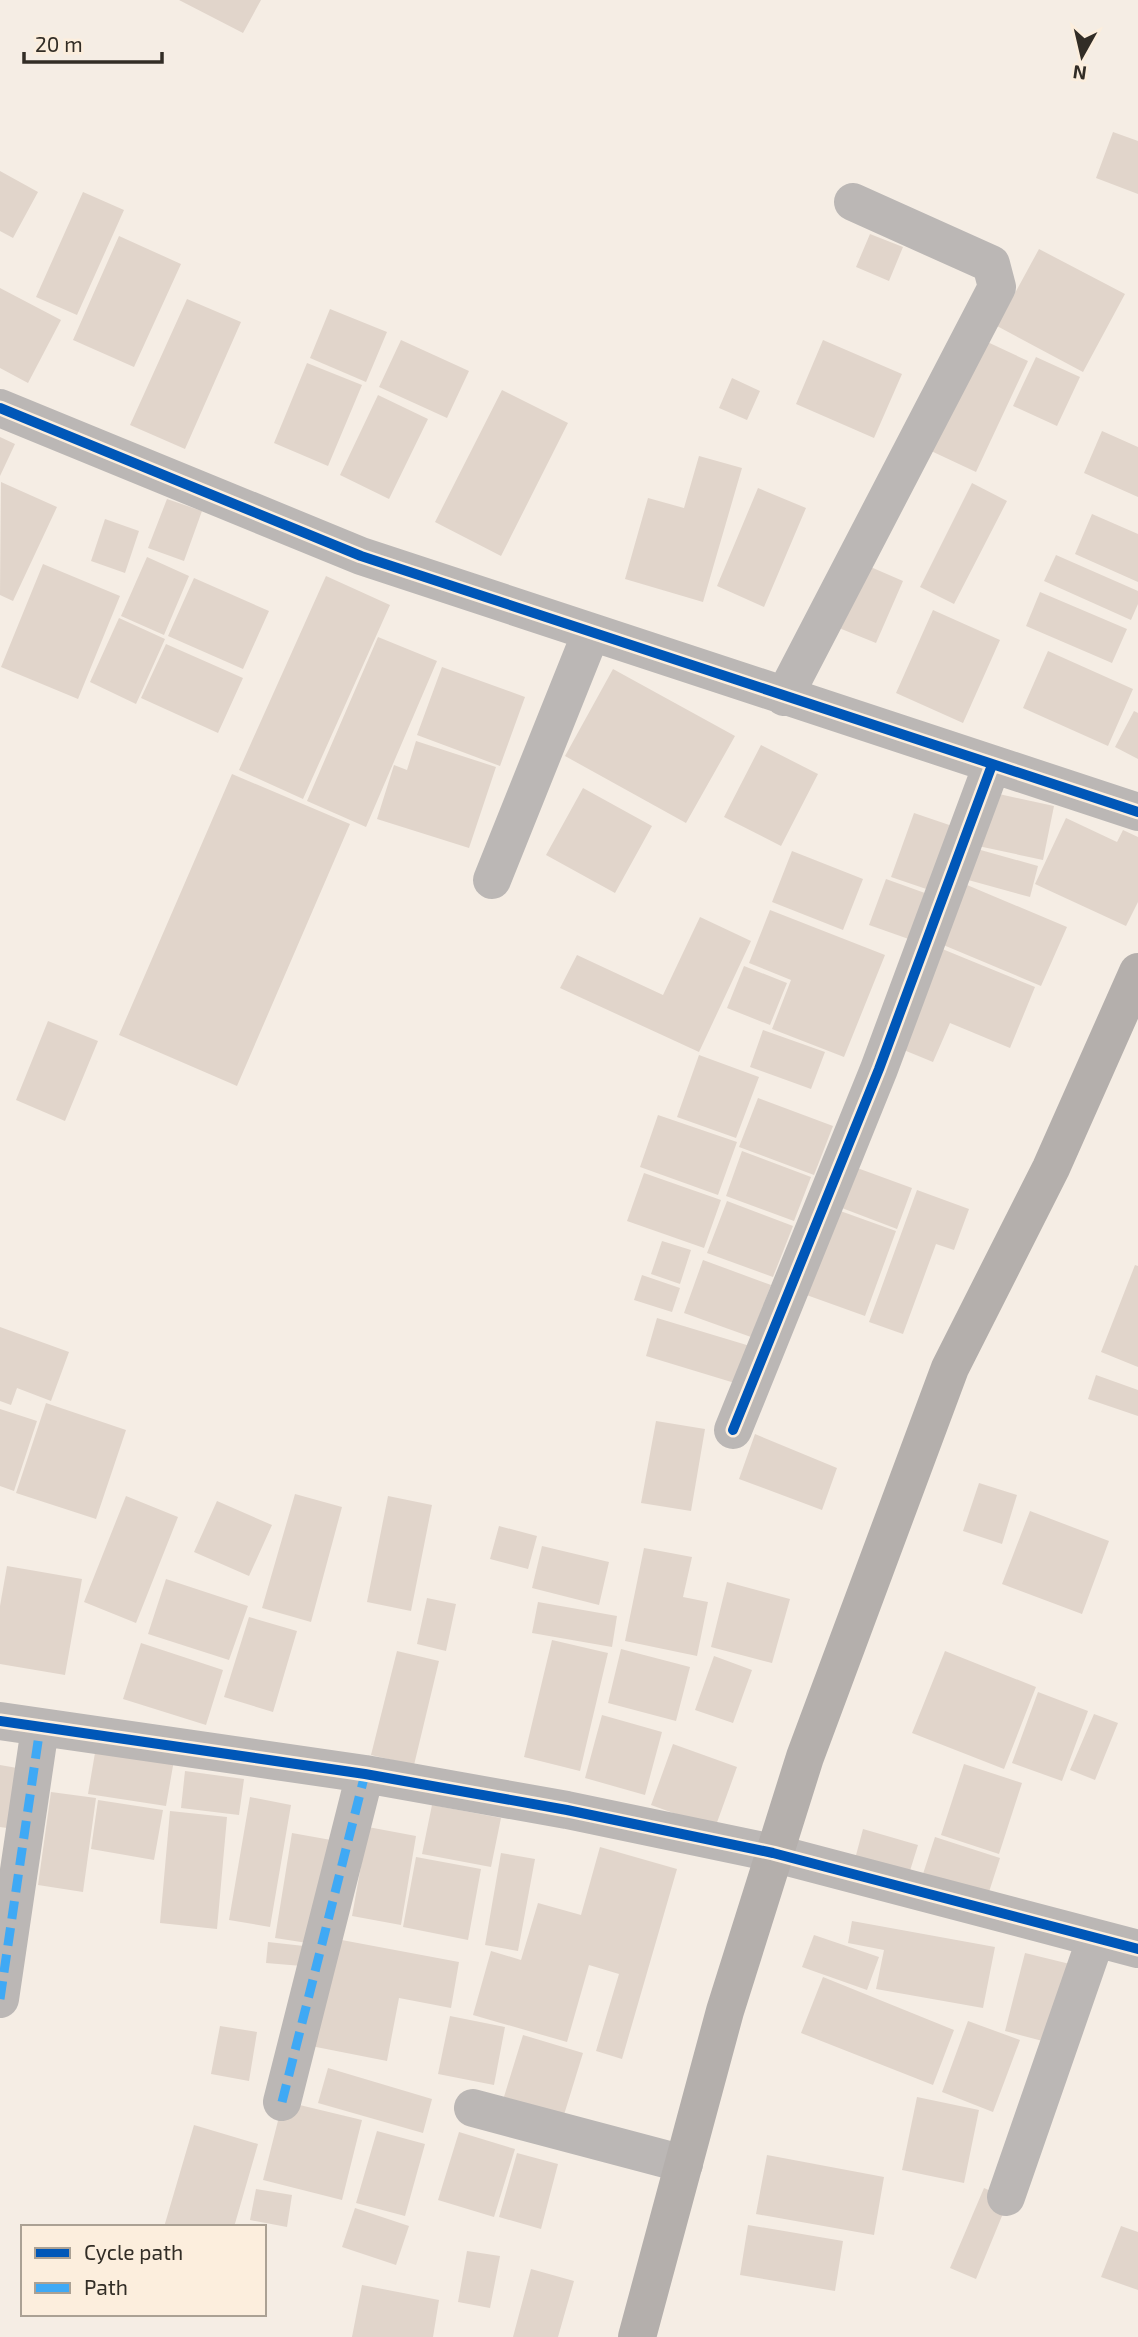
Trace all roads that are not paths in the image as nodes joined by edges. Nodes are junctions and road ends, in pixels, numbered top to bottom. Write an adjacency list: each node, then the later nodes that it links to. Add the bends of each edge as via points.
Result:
1 (853, 202): 4 (street, via 991,264 997,287)
2 (0, 408): 3 (street, via 360,556)
3 (591, 633): 4 (street); 7 (street)
4 (784, 697): 5 (street)
5 (992, 765): 6 (street); 9 (street, via 879,1069)
6 (1138, 812)
7 (492, 880)
8 (1138, 972): 13 (main road, via 1051,1168 950,1368 805,1757)
9 (733, 1430)
10 (0, 1721): 11 (street)
11 (40, 1728): 12 (street); 16 (street)
12 (365, 1774): 13 (street); 17 (street)
13 (774, 1853): 14 (street); 19 (main road)
14 (1096, 1938): 15 (street); 20 (street)
15 (1138, 1949)
16 (0, 1999)
17 (282, 2102)
18 (473, 2108): 19 (street)
19 (684, 2164): 21 (main road)
20 (1006, 2197)
21 (636, 2337)

